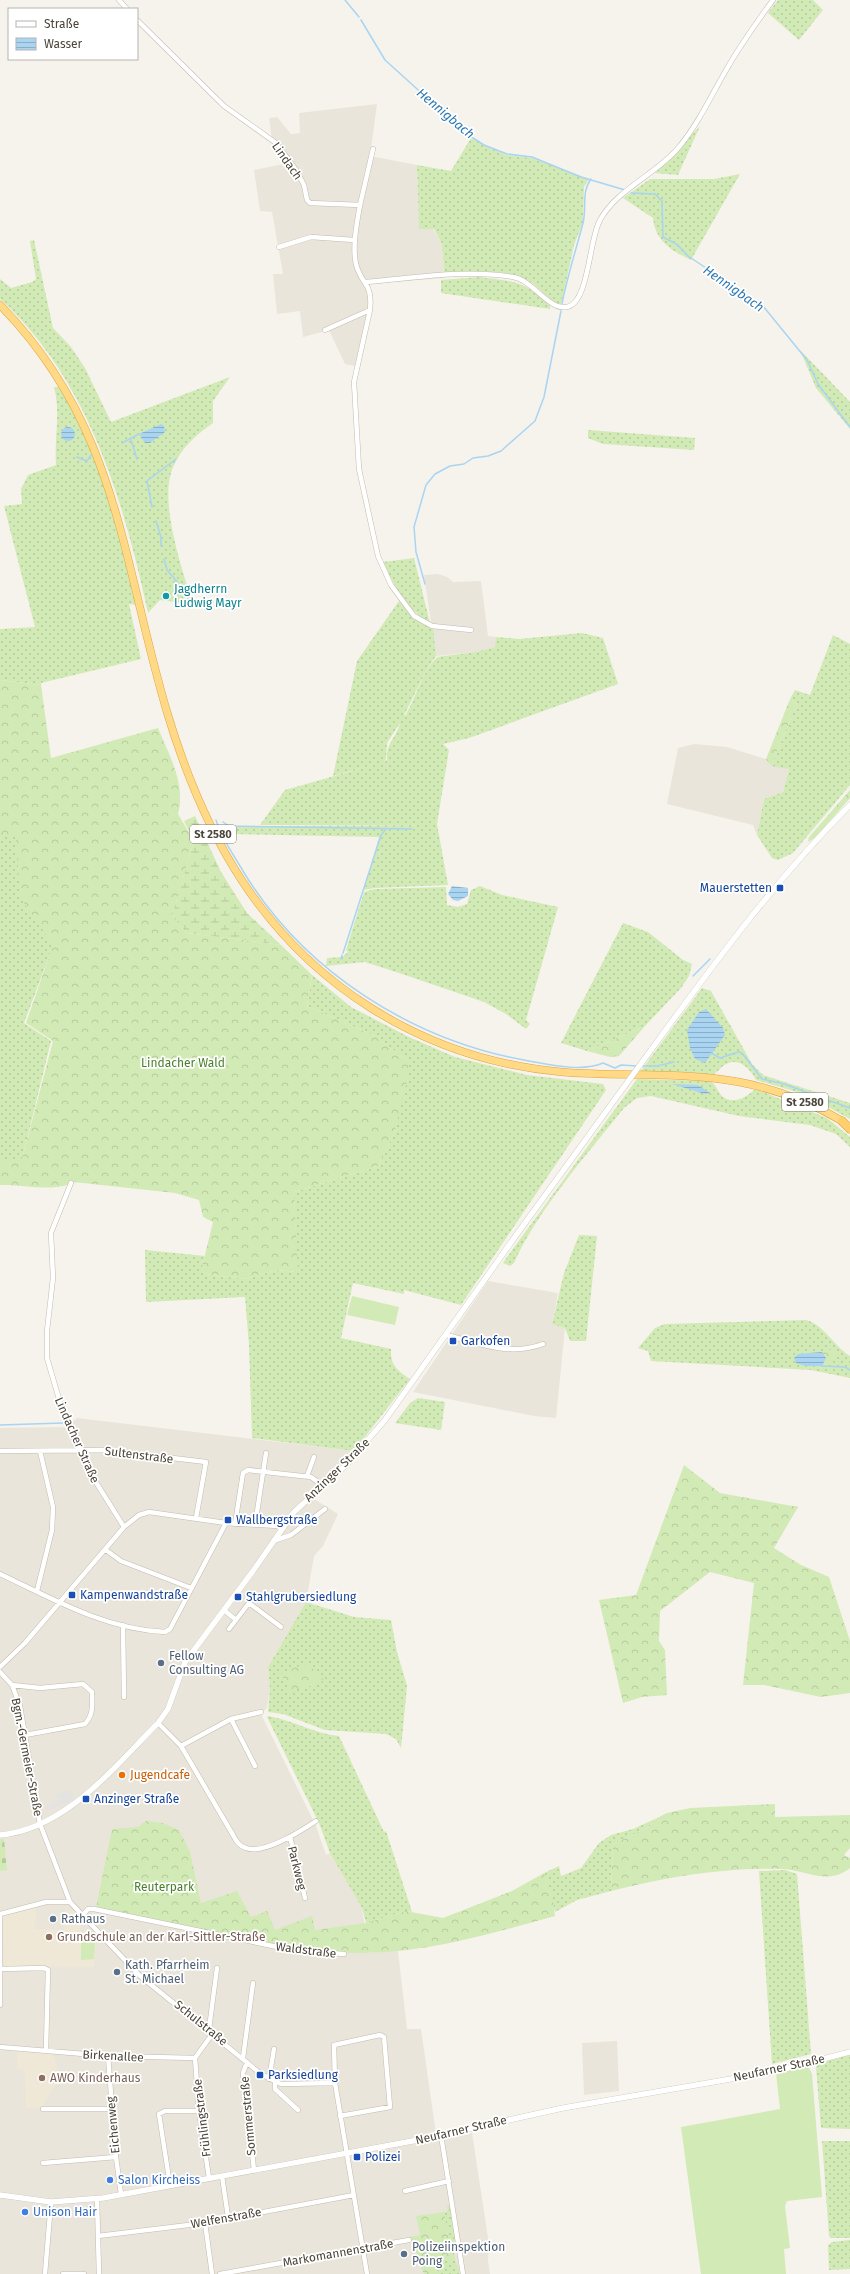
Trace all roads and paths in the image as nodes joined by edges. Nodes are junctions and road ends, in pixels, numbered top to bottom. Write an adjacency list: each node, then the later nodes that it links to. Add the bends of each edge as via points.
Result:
1 (119, 0): 3 (street)
2 (773, 0): 9 (street, via 725,72 700,118 678,148 651,174 618,199 600,219 582,291 573,304 562,308 552,304 526,281 515,277 448,274)
3 (126, 8)
4 (138, 21): 6 (street, Lindach, via 224,106 271,138 296,170 310,203)
5 (373, 149): 6 (street)
6 (360, 205): 7 (street)
7 (354, 240): 8 (street, via 311,237); 9 (street, via 356,263)
8 (279, 247)
9 (366, 282): 11 (street, via 370,295)
10 (0, 305): 15 (highway, St 2580, via 57,375 94,447 116,510 166,710 191,785 213,834 257,904 307,959 356,998 386,1017 433,1040 477,1056 558,1072 735,1081 792,1096 814,1105)
11 (370, 310): 12 (street); 13 (street, via 354,382 359,469 378,556 391,585 414,616 432,626)
12 (324, 330)
13 (471, 630)
14 (850, 805): 17 (street, Anzinger Straße, bridge, via 748,921 650,1050)
15 (848, 1125)
16 (71, 1183): 19 (street, Lindacher Straße, via 51,1233 53,1278 47,1351 57,1398)
17 (446, 1335): 18 (street, via 506,1350 526,1350); 26 (street, Anzinger Straße, via 385,1420 360,1450)
18 (543, 1344)
19 (80, 1450): 21 (street, Sultenstraße); 28 (street, Sultenstraße, via 106,1450 206,1462); 32 (street, Lindacher Straße, via 87,1468)
20 (0, 1451): 21 (street, Sultenstraße)
21 (40, 1451): 38 (street, via 53,1507 52,1530)
22 (266, 1453): 24 (street)
23 (314, 1458): 25 (street)
24 (264, 1472): 25 (street); 30 (street, via 248,1470 244,1473); 31 (street)
25 (307, 1476): 26 (street)
26 (323, 1486): 33 (street, Anzinger Straße, via 294,1512)
27 (325, 1508): 34 (street, Anzinger Straße, via 291,1535)
28 (196, 1518): 29 (street); 32 (street, via 144,1513)
29 (226, 1523): 30 (street); 37 (street)
30 (235, 1524): 31 (street)
31 (255, 1525): 33 (street, via 278,1526)
32 (124, 1527): 35 (street)
33 (283, 1529): 34 (street, Anzinger Straße)
34 (276, 1540): 40 (street, Anzinger Straße)
35 (106, 1550): 37 (street, via 121,1561); 39 (street)
36 (0, 1574): 38 (street)
37 (191, 1588): 42 (street, via 167,1631)
38 (37, 1591): 39 (street)
39 (59, 1604): 42 (street, via 91,1617); 45 (street)
40 (224, 1610): 41 (street); 51 (street, Anzinger Straße, via 185,1662 171,1702)
41 (236, 1620): 43 (street, via 249,1603); 44 (street)
42 (123, 1625): 48 (street)
43 (281, 1627)
44 (229, 1629)
45 (0, 1667)
46 (0, 1672): 47 (street, Bgm.-Germeier-Straße)
47 (12, 1685): 52 (street, Bgm.-Germeier-Straße, via 20,1706); 52 (street, via 40,1688 83,1684 92,1692 91,1718 86,1724)
48 (124, 1697)
49 (261, 1712): 50 (street)
50 (231, 1719): 53 (street); 54 (street)
51 (158, 1724): 53 (street); 56 (street, Anzinger Straße, via 77,1801)
52 (25, 1736): 56 (street, Bgm.-Germeier-Straße)
53 (181, 1746): 58 (street, via 238,1843 247,1849 257,1849)
54 (255, 1766)
55 (316, 1822): 58 (street)
56 (40, 1824): 57 (street, Anzinger Straße, via 16,1833); 60 (street, Schulstraße)
57 (0, 1835)
58 (290, 1838): 59 (street, Parkweg)
59 (304, 1898)
60 (70, 1902): 61 (street, via 46,1902); 62 (street, Schulstraße)
61 (0, 1914): 65 (street)
62 (82, 1916): 63 (street, Waldstraße, via 88,1909 94,1909 292,1950); 68 (street, Schulstraße, via 139,1974)
63 (344, 1954)
64 (217, 1968): 68 (street)
65 (1, 1969): 67 (street); 71 (street, via 48,1970)
66 (253, 1983): 75 (street)
67 (0, 2005)
68 (211, 2031): 74 (street); 75 (street, Schulstraße)
69 (0, 2047): 71 (street, Birkenallee)
70 (274, 2049): 77 (street)
71 (46, 2050): 73 (street, Birkenallee)
72 (850, 2052): 85 (street, Neufarner Straße, via 777,2071 563,2108)
73 (108, 2056): 74 (street, Birkenallee); 81 (street, Eichenweg)
74 (195, 2058): 83 (street, Frühlingstraße)
75 (243, 2058): 76 (street, Schulstraße)
76 (247, 2062): 77 (street, Schulstraße); 89 (street, Sommerstraße, via 244,2073)
77 (269, 2079): 78 (street, Schulstraße)
78 (276, 2082): 79 (street, Schulstraße); 82 (street, via 275,2089)
79 (335, 2083): 84 (street); 84 (street, via 334,2045 380,2035 384,2037 390,2107)
80 (43, 2109): 81 (street)
81 (112, 2109): 87 (street, Eichenweg)
82 (298, 2110)
83 (199, 2111): 91 (street, Frühlingstraße); 93 (street, via 165,2111 159,2114)
84 (340, 2116): 86 (street)
85 (441, 2136): 86 (street, Neufarner Straße); 92 (street)
86 (346, 2154): 89 (street, Neufarner Straße); 97 (street)
87 (116, 2157): 88 (street); 95 (street, Eichenweg)
88 (43, 2163)
89 (254, 2170): 90 (street, Neufarner Straße)
90 (222, 2176): 91 (street, Neufarner Straße); 100 (street)
91 (209, 2178): 93 (street, Neufarner Straße)
92 (449, 2181): 94 (street); 112 (street)
93 (170, 2185): 95 (street, Neufarner Straße)
94 (405, 2191)
95 (121, 2194): 98 (street, Neufarner Straße)
96 (0, 2195): 99 (street, Neufarner Straße)
97 (354, 2196): 100 (street, Welfenstraße); 104 (street)
98 (97, 2199): 99 (street, Neufarner Straße); 102 (street)
99 (52, 2202): 105 (street)
100 (228, 2218): 101 (street, Welfenstraße)
101 (205, 2223): 102 (street, Welfenstraße); 109 (street)
102 (98, 2236): 108 (street)
103 (409, 2240): 104 (street, Markomannenstraße)
104 (363, 2248): 110 (street, Markomannenstraße); 111 (street)
105 (45, 2274)
106 (63, 2274): 107 (street)
107 (84, 2274)
108 (99, 2274)
109 (212, 2274)
110 (220, 2274)
111 (367, 2274)
112 (462, 2274)

